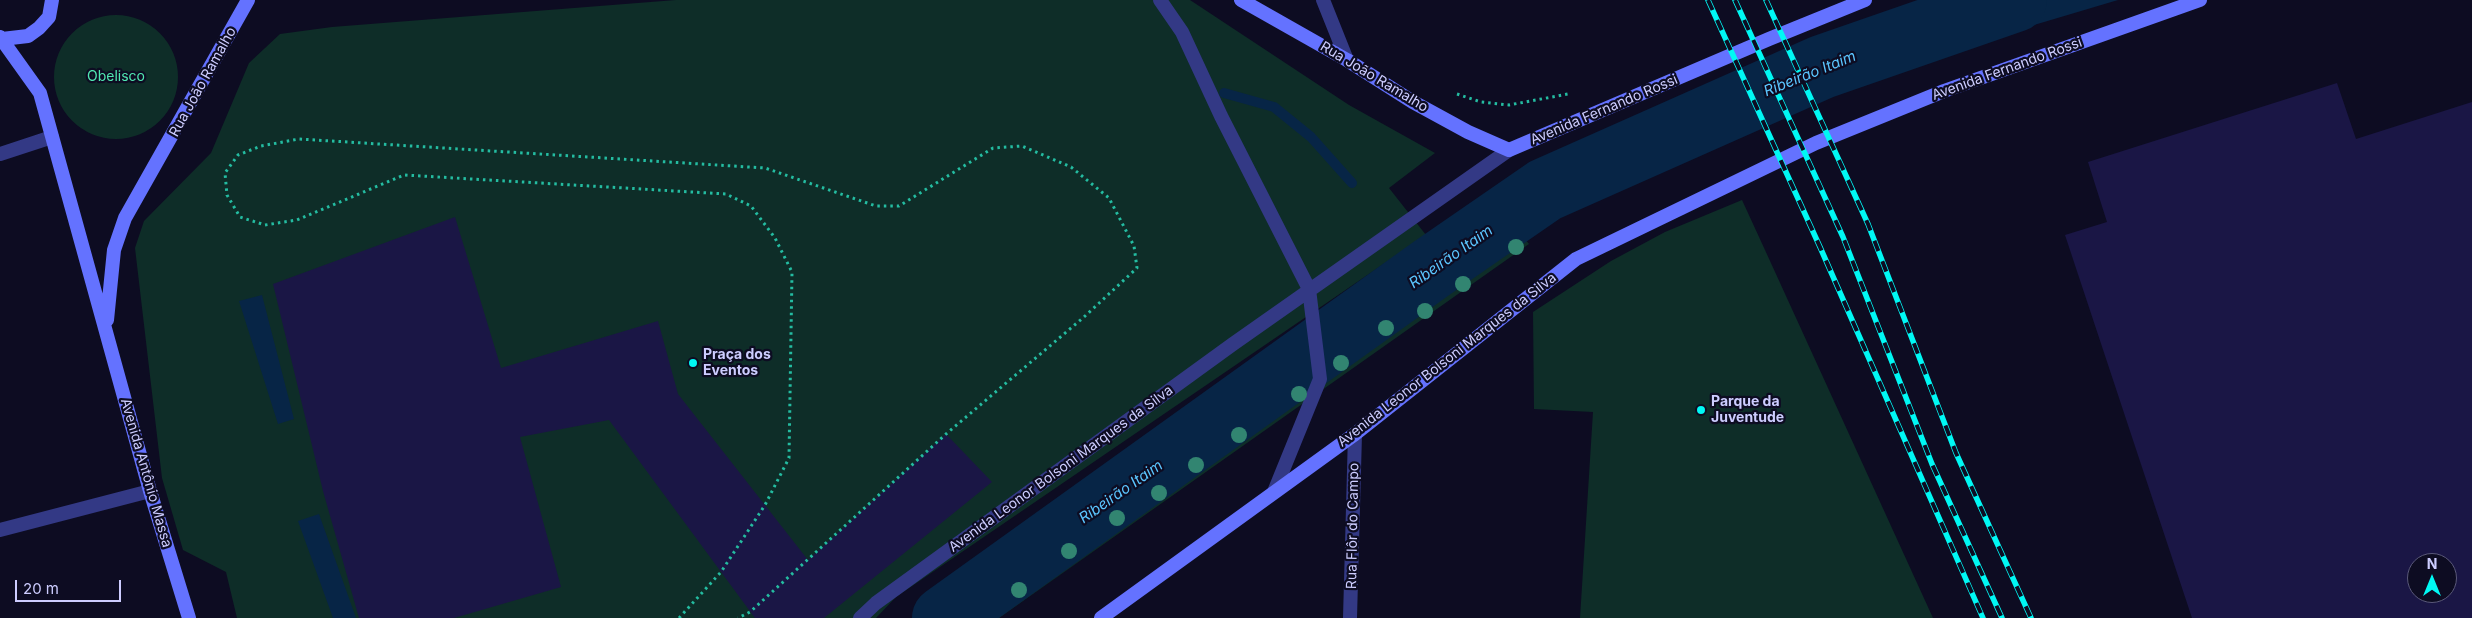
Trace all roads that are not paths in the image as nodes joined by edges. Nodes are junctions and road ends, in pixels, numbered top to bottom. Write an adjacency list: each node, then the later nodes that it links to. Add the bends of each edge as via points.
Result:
1 (52, 0): 8 (main road, via 49,16 39,28 28,36)
2 (248, 0): 14 (main road, Rua João Ramalho)
3 (1160, 0): 15 (street, via 1182,32)
4 (1241, 0): 9 (main road, Rua João Ramalho)
5 (1323, 0): 9 (street)
6 (1866, 0): 12 (main road, Avenida Fernando Rossi)
7 (2200, 0): 11 (main road, Avenida Fernando Rossi, via 1944,91)
8 (1, 39): 10 (main road, Avenida Antônio Massa, via 40,93)
9 (1347, 60): 12 (main road, Rua João Ramalho, via 1413,102)
10 (52, 137): 13 (street); 16 (main road, Avenida Antônio Massa)
11 (1816, 143): 17 (main road, Avenida Leonor Bolsoni Marques da Silva, via 1576,259)
12 (1509, 150): 15 (street, Avenida Leonor Bolsoni Marques da Silva)
13 (0, 154)
14 (158, 163): 16 (main road, Avenida Antônio Massa, via 125,218 114,250)
15 (1309, 289): 19 (street, via 1320,379); 22 (street, Avenida Leonor Bolsoni Marques da Silva, via 876,603)
16 (106, 328): 18 (main road, Avenida Antônio Massa)
17 (1355, 434): 19 (main road, Avenida Leonor Bolsoni Marques da Silva); 24 (street, Rua Flôr do Campo)
18 (150, 491): 20 (street); 21 (main road, Avenida Antônio Massa)
19 (1274, 492): 23 (main road, Avenida Leonor Bolsoni Marques da Silva)
20 (0, 530)
21 (189, 618)
22 (860, 618)
23 (1101, 618)
24 (1350, 618)

